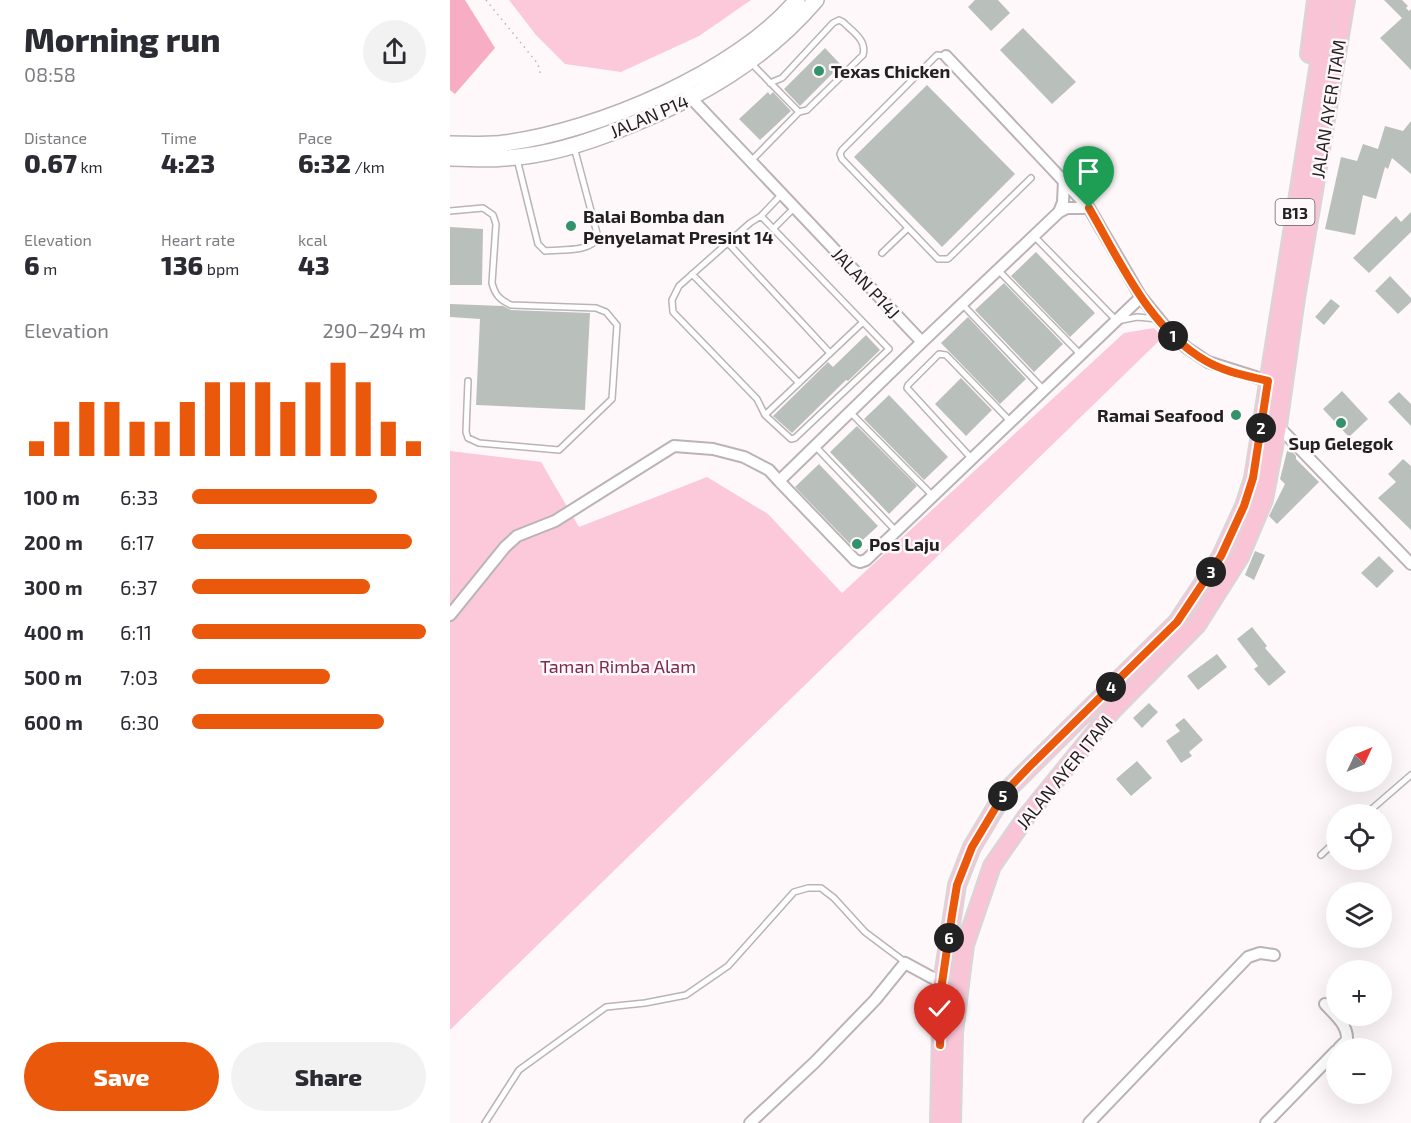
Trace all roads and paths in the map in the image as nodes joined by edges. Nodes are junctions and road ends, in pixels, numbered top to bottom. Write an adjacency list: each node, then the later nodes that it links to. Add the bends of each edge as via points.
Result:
1 (486, 0): 10 (path, via 538,64)
2 (797, 0): 12 (main road, JALAN P14, via 767,30)
3 (816, 0): 9 (main road, JALAN P14)
4 (1316, 0): 15 (main road, via 1304,99)
5 (1329, 0): 15 (main road, JALAN AYER ITAM / B13)
6 (1346, 0): 14 (main road, JALAN AYER ITAM / B13)
7 (1355, 0): 14 (main road)
8 (946, 57): 22 (street); 29 (lane, via 937,55 840,154)
9 (749, 62): 11 (lane); 12 (main road, JALAN P14, via 714,86)
10 (541, 77)
11 (771, 83): 13 (lane); 13 (lane, via 782,78 839,20 864,42 863,55 807,110)
12 (688, 91): 16 (main road, JALAN P14, via 535,138 502,144); 17 (main road, JALAN P14, via 628,126); 20 (street, JALAN P14J)
13 (799, 112): 20 (lane)
14 (1327, 113): 51 (main road, JALAN AYER ITAM / B13)
15 (1307, 135): 45 (main road, JALAN AYER ITAM / B13)
16 (450, 144)
17 (574, 145): 18 (main road, JALAN P14); 18 (lane, via 598,237 589,247 545,251 541,248)
18 (516, 157): 19 (main road, JALAN P14)
19 (450, 158)
20 (751, 161): 23 (street, JALAN P14J)
21 (1031, 178): 29 (lane, via 948,259 938,259)
22 (1064, 180): 25 (street); 27 (street)
23 (782, 194): 24 (street, JALAN P14J); 28 (lane)
24 (795, 207): 30 (lane); 41 (street, JALAN P14J)
25 (1089, 208): 27 (street); 36 (street)
26 (450, 211): 44 (lane, via 483,208 493,215 496,224 492,283 501,300 511,305 596,308 606,312 617,325 612,399 559,450 472,441 466,432)
27 (1059, 212): 31 (street)
28 (761, 216): 30 (lane); 32 (lane)
29 (908, 228): 33 (lane)
30 (773, 229): 40 (lane)
31 (1034, 236): 34 (street); 39 (lane)
32 (728, 243): 35 (lane); 42 (lane)
33 (882, 253)
34 (998, 270): 37 (street); 43 (lane)
35 (692, 274): 46 (lane); 49 (lane, via 672,300 673,312 757,399)
36 (1141, 297): 38 (street); 39 (street)
37 (962, 304): 41 (street); 47 (lane)
38 (1158, 319): 39 (lane, via 1137,317); 45 (street, via 1187,348 1208,362)
39 (1117, 321): 43 (street)
40 (862, 322): 42 (lane); 49 (lane, via 889,349 795,438 787,438)
41 (922, 342): 48 (street)
42 (830, 353): 46 (lane)
43 (1081, 355): 47 (street)
44 (468, 381)
45 (1268, 381): 51 (main road, JALAN AYER ITAM / B13)
46 (799, 383): 49 (lane)
47 (1044, 390): 50 (street)
48 (850, 412): 52 (street); 55 (lane)
49 (765, 415)
50 (1011, 422): 53 (street); 53 (lane, via 946,355 939,354 907,388)
51 (1270, 425): 57 (street); 60 (main road, B13, via 1244,506 1221,556 1193,600 1177,622); 62 (main road, JALAN AYER ITAM / B13, via 1264,500 1240,557 1200,620 1112,711)
52 (815, 446): 54 (street); 56 (lane)
53 (972, 459): 55 (street)
54 (779, 481): 56 (street, via 855,560 866,560); 58 (street, via 769,470 744,457 713,449 674,446 555,521 517,536)
55 (933, 496): 56 (street)
56 (896, 531)
57 (1411, 564)
58 (450, 615)
59 (1411, 774): 61 (lane)
60 (1005, 792): 62 (main road, via 999,810 1004,819); 63 (main road, B13)
61 (1377, 804)
62 (1026, 817): 66 (main road, JALAN AYER ITAM / B13)
63 (972, 847): 66 (main road, via 983,837 994,842 997,852); 69 (main road, B13, via 957,885)
64 (1326, 850): 65 (lane)
65 (1321, 855)
66 (992, 866): 76 (main road, JALAN AYER ITAM / B13, via 965,945 954,1033)
67 (1274, 955): 77 (street, via 1260,953 1248,957)
68 (905, 963): 69 (street); 73 (lane, via 821,888 794,892 728,966 686,995 606,1007 519,1070); 74 (street, via 837,1039)
69 (942, 983): 75 (main road, B13)
70 (1325, 1004): 71 (street, via 1343,1024)
71 (1347, 1038)
72 (1326, 1062): 78 (street)
73 (485, 1123)
74 (750, 1123)
75 (939, 1123)
76 (952, 1123)
77 (1089, 1123)
78 (1266, 1123)

